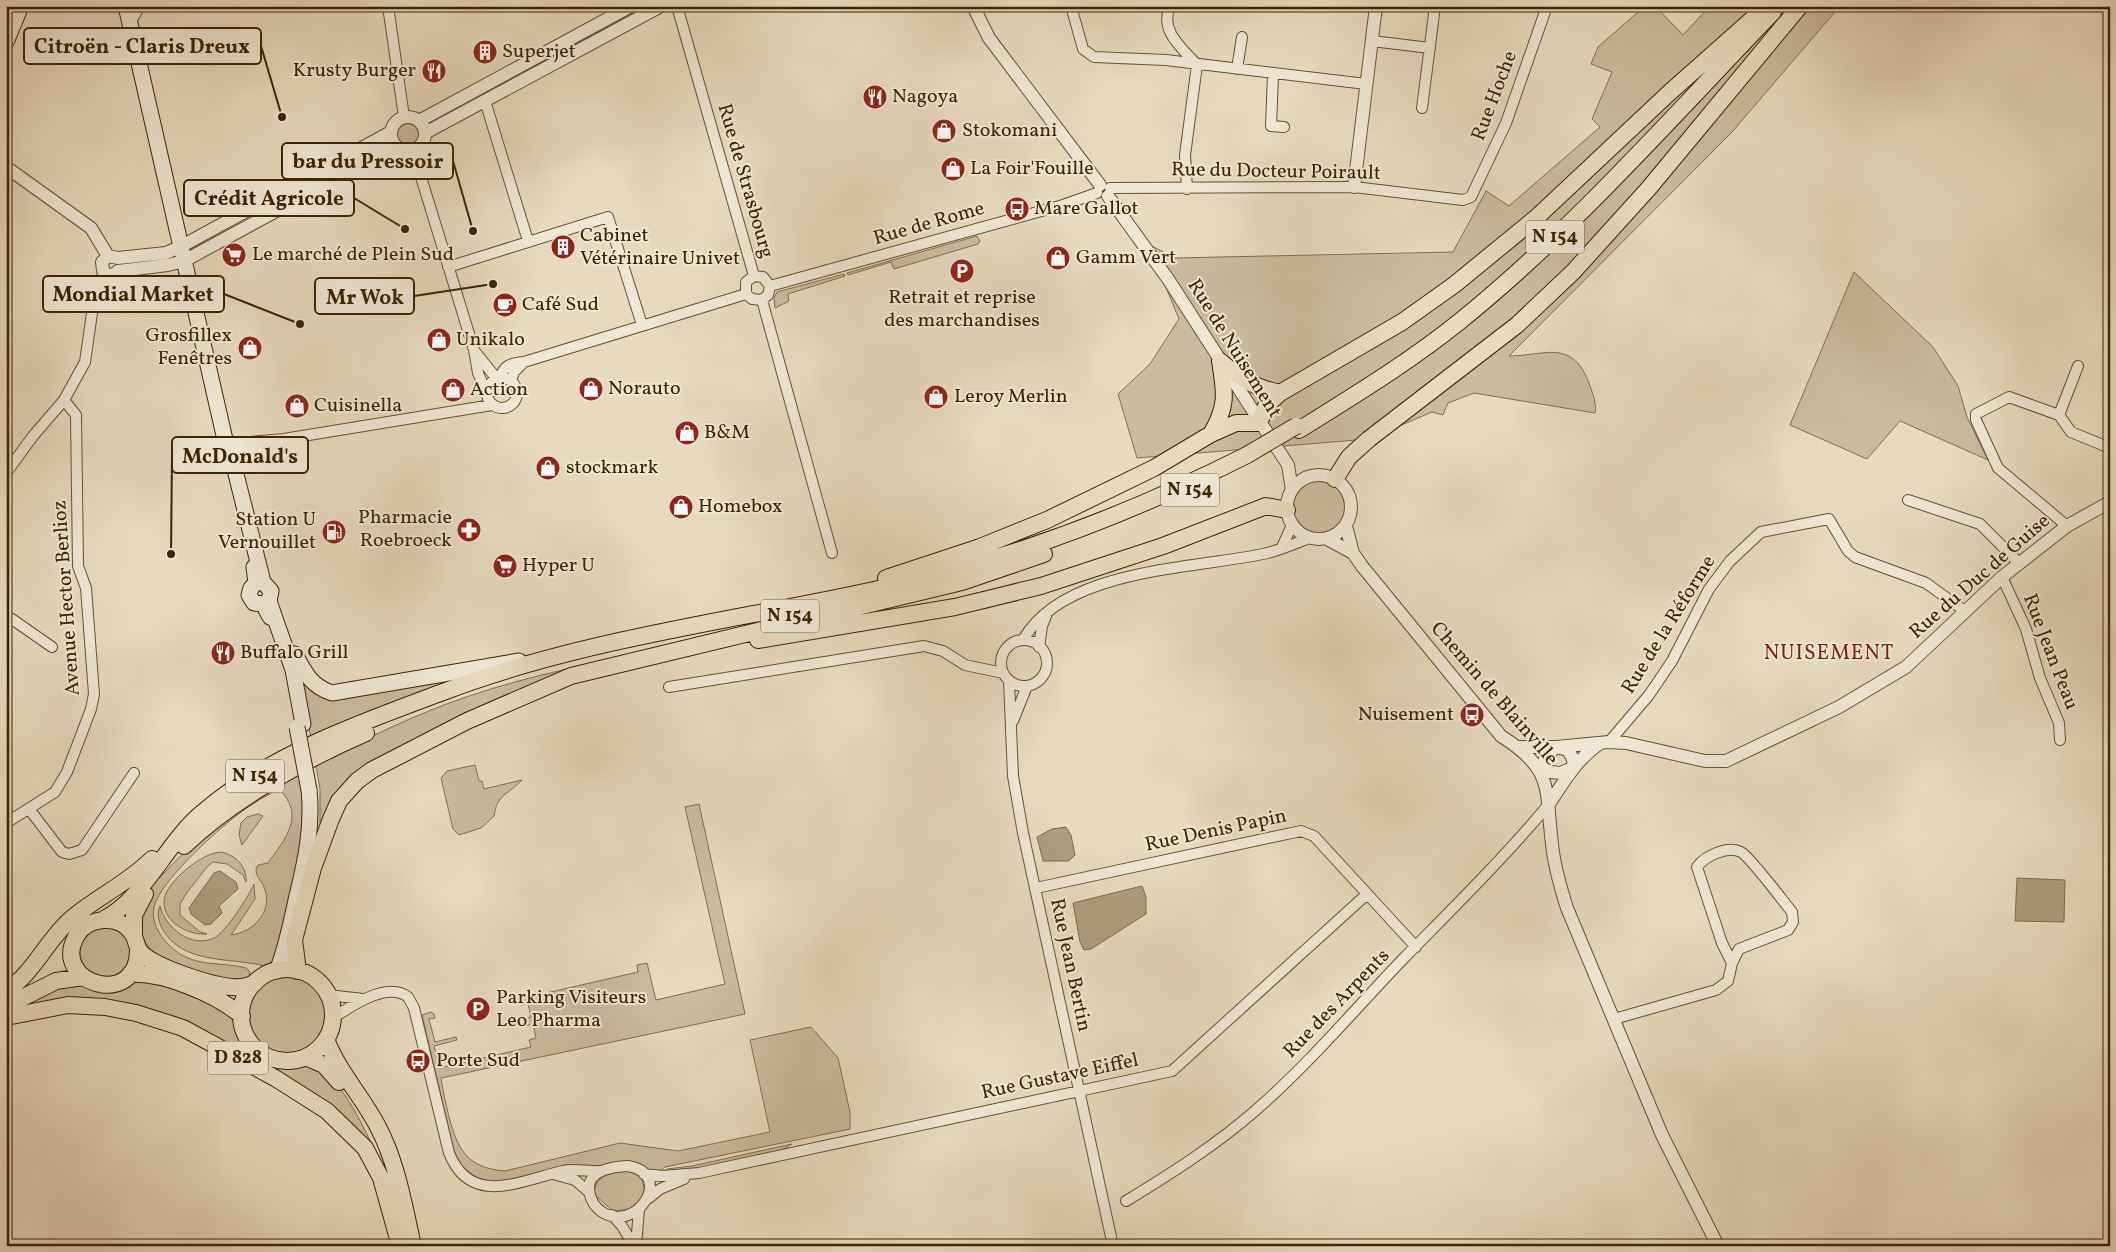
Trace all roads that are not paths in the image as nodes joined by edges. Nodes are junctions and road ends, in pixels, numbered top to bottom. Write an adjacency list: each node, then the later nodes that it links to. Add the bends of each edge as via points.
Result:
1 (21, 6): 20 (main road)
2 (126, 6): 17 (main road)
3 (140, 6): 17 (street)
4 (388, 6): 28 (street)
5 (631, 6): 29 (street)
6 (661, 6): 26 (street)
7 (677, 6): 47 (street, Rue de Strasbourg)
8 (973, 6): 38 (street, Rue de Nuisement, via 989,38)
9 (1071, 6): 22 (street, via 1083,49 1090,55)
10 (1170, 6): 22 (street, via 1166,14 1170,36)
11 (1376, 6): 19 (street)
12 (1435, 6): 21 (street)
13 (1547, 6): 39 (street, Rue Hoche, via 1506,123)
14 (1769, 6): 58 (main road, via 1669,93 1537,217 1454,285 1402,322); 63 (main road, N 154, via 1568,218 1505,276 1462,314)
15 (1778, 6): 63 (main road, N 154, via 1566,226 1513,275 1411,358)
16 (1800, 6): 71 (main road, via 1649,188 1573,272 1517,325 1369,439 1349,457)
17 (130, 23): 43 (main road)
18 (1242, 37): 23 (street)
19 (1372, 41): 21 (street); 25 (street)
20 (6, 42)
21 (1430, 48): 27 (street)
22 (1197, 65): 23 (street); 37 (street, via 1185,155)
23 (1237, 69): 24 (street)
24 (1273, 75): 25 (street); 30 (street, via 1271,126)
25 (1366, 84): 36 (street)
26 (485, 101): 32 (street); 42 (street)
27 (1422, 108)
28 (404, 117): 29 (street); 31 (street, via 395,123)
29 (419, 121): 32 (street)
30 (1284, 127)
31 (391, 132): 33 (street); 40 (street)
32 (425, 133): 34 (street, via 422,144)
33 (396, 146): 34 (street, via 404,151); 41 (street)
34 (414, 150): 45 (street)
35 (6, 167): 44 (street, via 91,228)
36 (1354, 187): 37 (street, Rue du Docteur Poirault); 39 (street, Rue du Docteur Poirault, via 1463,200)
37 (1187, 189): 38 (street, Rue du Docteur Poirault)
38 (1104, 190): 48 (street, Rue de Rome, via 1063,205); 53 (street, Rue de Nuisement, via 1168,279)
39 (1472, 196)
40 (245, 212): 41 (street); 43 (street)
41 (252, 224): 43 (street)
42 (528, 241): 45 (street); 51 (street, via 608,217)
43 (182, 254): 44 (street, via 168,265); 65 (main road)
44 (115, 262): 46 (street, via 110,275)
45 (448, 267): 52 (street)
46 (104, 272): 60 (street, via 94,292 84,362)
47 (754, 276): 48 (street, via 763,277); 49 (street, Rue de Strasbourg, via 746,282)
48 (770, 286): 50 (street, via 768,295)
49 (746, 294): 50 (street, via 752,300); 51 (street)
50 (762, 300): 82 (street)
51 (642, 325): 54 (street)
52 (474, 350): 56 (street); 59 (street, via 478,373)
53 (1220, 361): 58 (main road, via 1258,388); 62 (street, Rue de Nuisement); 64 (main road, via 1226,398 1223,412)
54 (524, 362): 56 (street, via 507,366); 57 (street, via 514,372)
55 (2078, 366): 61 (street)
56 (498, 378): 57 (street); 59 (street, via 491,382)
57 (511, 381): 59 (street, via 517,388 514,402 501,408)
58 (1280, 393): 62 (main road, via 1266,406)
59 (488, 398): 65 (street, via 478,406 284,439)
60 (64, 400): 69 (street); 113 (street, Avenue Hector Berlioz, via 76,415 78,566 86,588 94,694 67,772 55,792)
61 (2059, 416): 66 (street, via 2070,432); 77 (street, via 2009,396 1976,414 1976,420 1998,468)
62 (1259, 423): 64 (main road, via 1236,423); 68 (street, Rue de Nuisement)
63 (1298, 428): 67 (main road, N 154, bridge)
64 (1211, 434): 87 (main road, via 1105,494 980,547)
65 (226, 444): 86 (main road, via 232,458 260,583 271,591)
66 (2110, 448)
67 (1249, 457): 78 (main road, N 154, via 1197,487); 87 (main road, N 154, via 1108,519 988,561 876,590)
68 (1288, 465): 70 (street); 72 (street, Rue de Nuisement)
69 (6, 473)
70 (1312, 476): 71 (street); 72 (street, via 1297,483)
71 (1335, 479): 76 (street, via 1350,495 1351,516)
72 (1292, 490): 75 (street)
73 (1908, 500): 84 (street, via 1980,524)
74 (2110, 502): 77 (street, Rue du Duc de Guise)
75 (1289, 517): 79 (street, via 1300,534); 81 (street); 101 (main road, via 1266,506 1163,546 1041,586 956,607 705,650)
76 (1346, 526): 80 (street); 83 (street, Chemin de Blainville)
77 (2067, 526): 84 (street, Rue du Duc de Guise)
78 (1097, 530): 101 (main road, via 1066,546 962,582 591,670); 120 (main road, N 154, via 958,578 549,667 449,698 388,723 322,755 226,810 192,839 156,876 135,910)
79 (1309, 538): 80 (street); 81 (street)
80 (1327, 539): 83 (street, Chemin de Blainville)
81 (1282, 548): 90 (street, via 1120,579 1082,590)
82 (832, 553)
83 (1353, 553): 107 (street, Chemin de Blainville, via 1501,736)
84 (2019, 563): 85 (street, Rue du Duc de Guise)
85 (2002, 577): 88 (street, Rue du Duc de Guise); 104 (street, Rue Jean Peau, via 2026,629 2040,678 2059,723)
86 (266, 602): 91 (main road); 102 (main road)
87 (768, 611): 95 (main road, N 154)
88 (1966, 612): 105 (street, Rue du Duc de Guise, via 1898,672 1839,707 1726,761 1704,761 1626,743); 105 (street, Rue de la Réforme, via 1926,583 1855,557 1829,519 1761,532 1730,561 1709,588 1672,661 1649,695)
89 (6, 615): 94 (street)
90 (1046, 615): 92 (street); 93 (street)
91 (280, 629): 95 (main road, via 308,680 319,689 332,693); 102 (main road, via 293,670)
92 (1024, 640): 93 (street); 96 (street, via 1006,648)
93 (1039, 646): 99 (street, via 1046,657 1046,670 1039,681)
94 (52, 648)
95 (565, 654): 114 (main road, N 154, via 446,691 329,737 292,754)
96 (1001, 660): 97 (street); 98 (street)
97 (982, 667): 98 (street); 100 (street, via 965,665 943,651 924,646)
98 (1006, 677): 99 (street); 103 (street, Rue Jean Bertin)
99 (1027, 686): 103 (street, Rue Jean Bertin)
100 (669, 687)
101 (529, 692): 116 (main road, via 393,758 357,781 339,801)
102 (300, 726): 111 (main road)
103 (1011, 726): 117 (street, Rue Jean Bertin, via 1014,776)
104 (2060, 740)
105 (1604, 743): 106 (street, Rue du Duc de Guise); 108 (street)
106 (1556, 746): 107 (street, Rue du Duc de Guise); 108 (street, via 1568,750); 109 (street)
107 (1518, 747): 109 (street, Chemin de Blainville)
108 (1574, 767): 109 (street, via 1561,773); 112 (street)
109 (1540, 771): 112 (street, Chemin de Blainville, via 1547,786)
110 (134, 773): 113 (street, via 82,850 75,853 62,852)
111 (312, 788): 116 (main road, via 318,823); 124 (main road, via 308,850)
112 (1549, 804): 121 (street, Rue des Arpents, via 1512,848); 137 (street, Chemin de Blainville, via 1556,873 1566,908)
113 (28, 809): 115 (street, Avenue Hector Berlioz)
114 (200, 815): 119 (main road, N 154, via 122,910); 129 (main road, N 154, via 141,870 70,920 34,966)
115 (6, 823)
116 (313, 868): 125 (main road, via 294,940)
117 (1036, 888): 118 (street, Rue Denis Papin, via 1301,831 1314,836); 140 (street, Rue Jean Bertin)
118 (1366, 895): 121 (street, Rue Denis Papin); 140 (street, Rue Gustave Eiffel, via 1172,1071)
119 (104, 920): 120 (main road, via 125,926); 122 (main road, N 154, via 84,927)
120 (136, 942): 126 (main road, N 154, via 137,962); 128 (main road, via 145,957 158,964 217,984 240,987)
121 (1416, 947): 147 (street, Rue des Arpents, via 1324,1046 1257,1109 1194,1159)
122 (72, 952): 127 (main road, via 74,966); 131 (main road, via 55,973)
123 (1732, 963): 123 (street, via 1739,949 1788,930 1793,922 1792,912 1742,852 1728,849 1702,860 1697,867 1722,943); 137 (street, via 1728,981 1716,990)
124 (277, 971): 125 (main road); 128 (main road)
125 (298, 971): 130 (main road, via 316,980)
126 (130, 974): 127 (main road, via 122,981 107,985 96,984); 134 (main road, via 155,976 199,991)
127 (83, 976): 133 (main road, via 56,980)
128 (255, 983): 134 (main road, via 246,995)
129 (6, 991)
130 (328, 995): 132 (street); 136 (main road)
131 (6, 998)
132 (362, 999): 136 (street); 143 (street, via 395,992 412,1002 449,1153 466,1178 494,1187)
133 (6, 1006)
134 (242, 1016): 139 (main road, via 247,1038 263,1054 284,1061)
135 (6, 1017): 150 (main road, D 828, via 68,1005 105,1008 161,1019 203,1038 298,1092 344,1125 365,1148 376,1167)
136 (333, 1018): 138 (main road)
137 (1614, 1019): 155 (street, Chemin de Blainville, via 1662,1135)
138 (326, 1039): 139 (main road); 152 (main road, via 335,1062 383,1138 396,1173)
139 (306, 1057): 150 (main road, via 331,1072 368,1129 384,1168)
140 (1080, 1092): 142 (street, Rue Gustave Eiffel); 154 (street, Rue Jean Bertin)
141 (601, 1171): 143 (street, via 571,1170); 144 (street, via 628,1166); 145 (street, via 594,1176)
142 (699, 1173): 144 (street, Rue Gustave Eiffel); 146 (street, Rue Gustave Eiffel, via 666,1186)
143 (552, 1174): 145 (street, via 574,1180)
144 (644, 1174): 146 (street, via 650,1184)
145 (589, 1192): 149 (street, via 595,1205)
146 (648, 1198): 148 (street)
147 (1126, 1201)
148 (639, 1209): 149 (street); 153 (street)
149 (612, 1215): 153 (street)
150 (396, 1228): 151 (main road)
151 (400, 1246)
152 (413, 1246)
153 (635, 1246)
154 (1113, 1246)
155 (1718, 1246)

